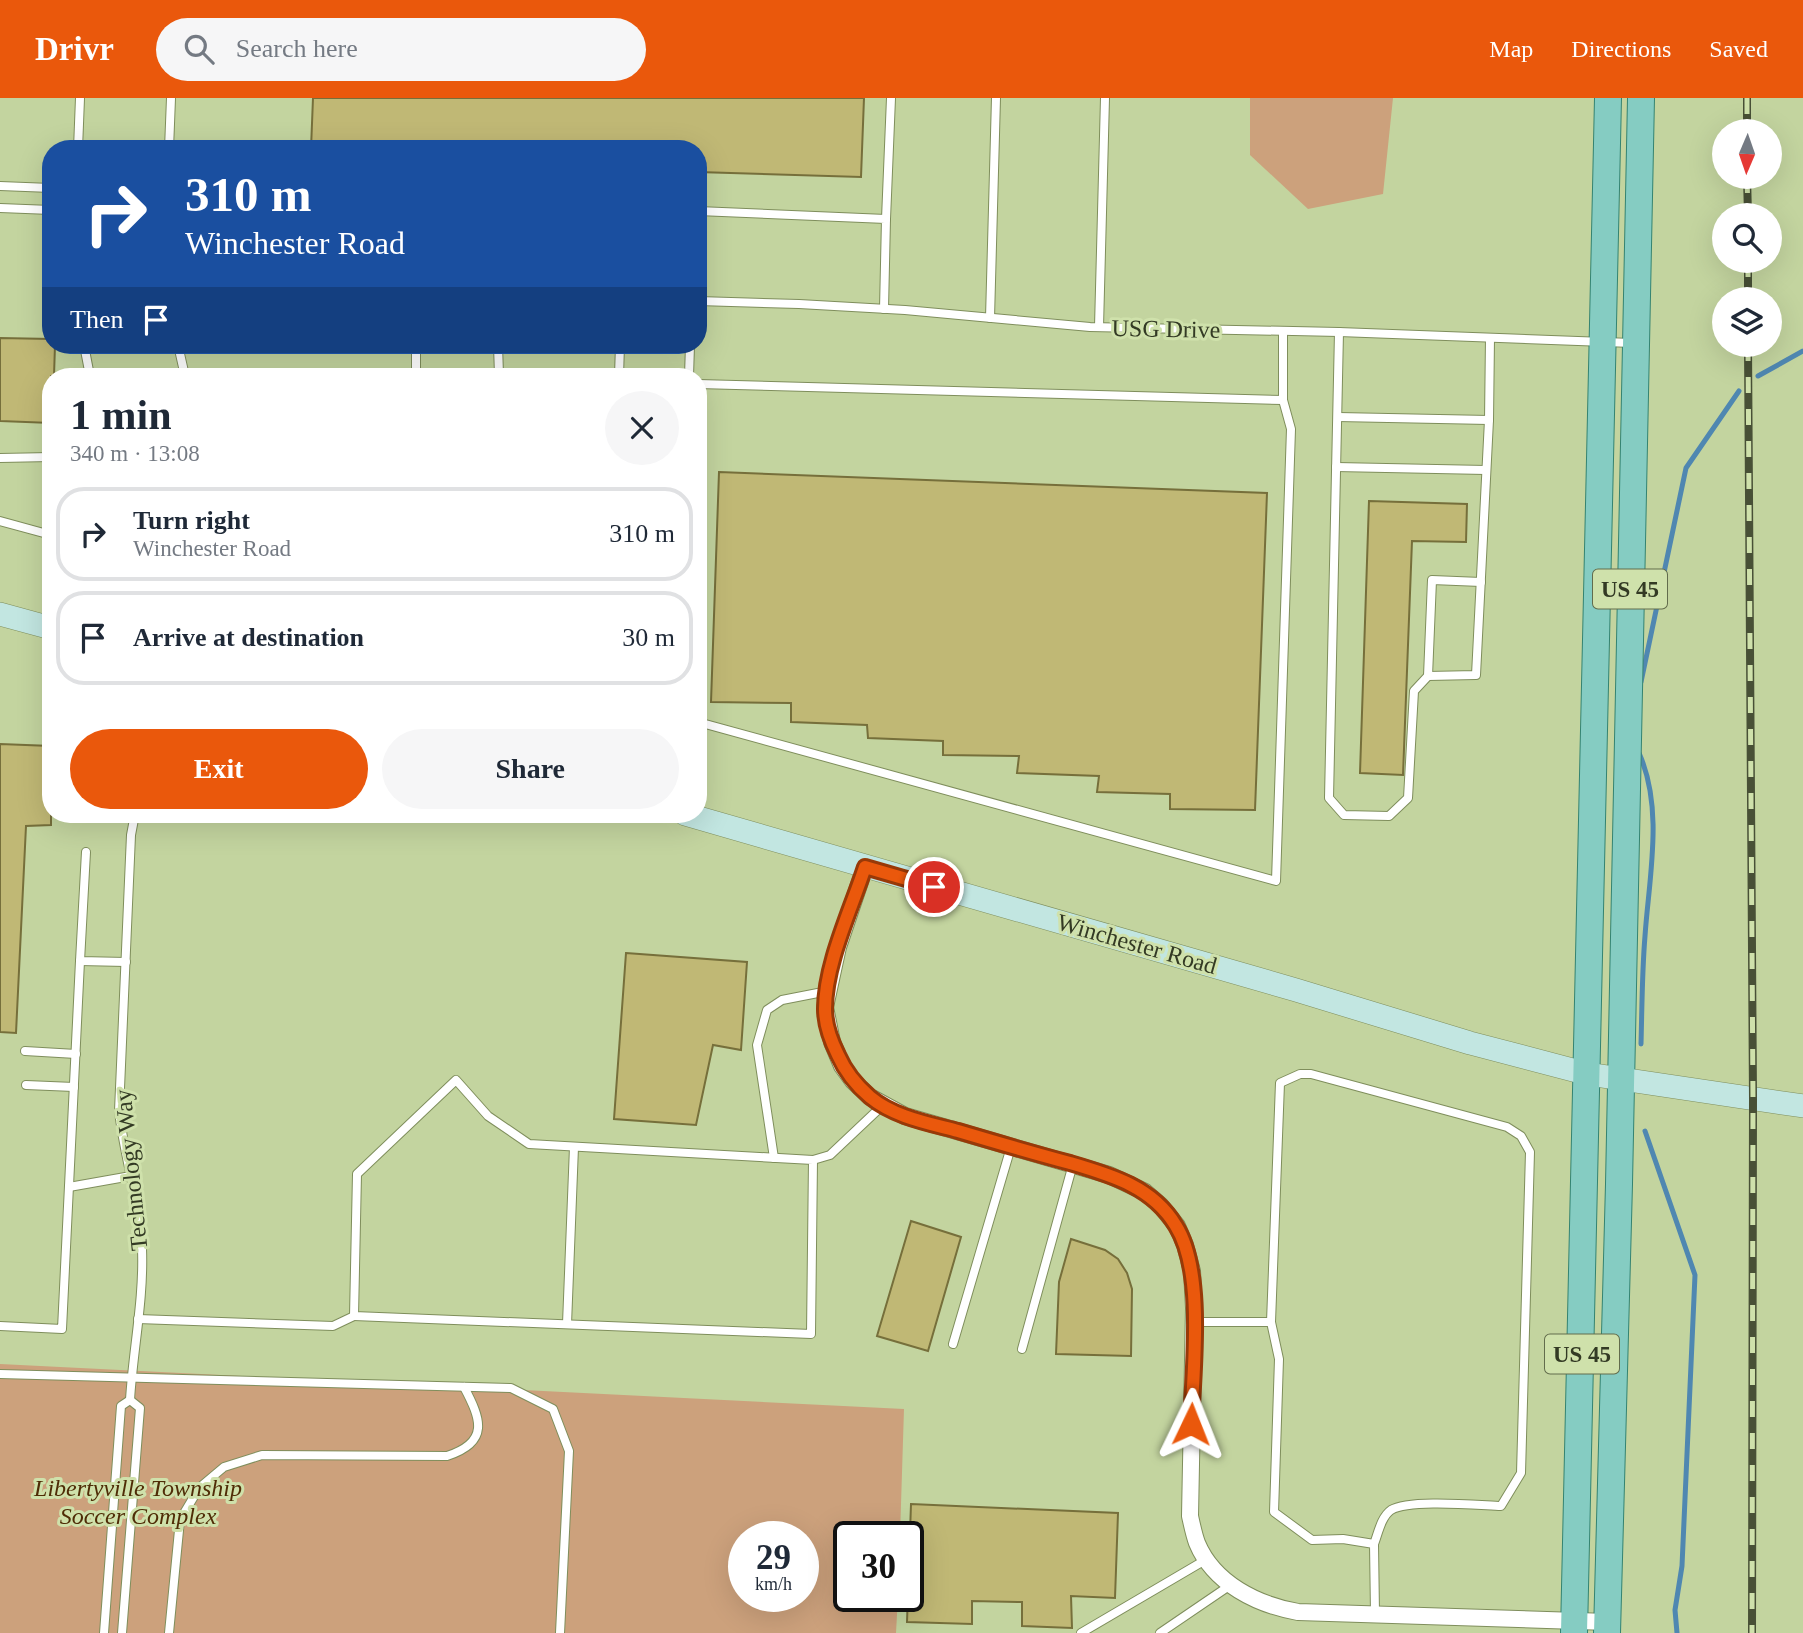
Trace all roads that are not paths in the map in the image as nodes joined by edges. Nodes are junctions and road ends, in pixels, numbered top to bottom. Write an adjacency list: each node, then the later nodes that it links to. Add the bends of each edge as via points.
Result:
1 (80, 98): 8 (lane)
2 (171, 98): 9 (lane)
3 (891, 98): 15 (lane)
4 (996, 98): 18 (lane)
5 (1105, 98): 19 (lane)
6 (1608, 98): 23 (main road, US 45)
7 (1641, 98): 24 (main road, US 45)
8 (78, 140)
9 (169, 140)
10 (0, 186): 11 (lane)
11 (42, 188)
12 (0, 208): 13 (lane)
13 (42, 210)
14 (707, 211): 15 (lane)
15 (886, 219): 17 (lane)
16 (707, 300): 17 (lane, USG Drive)
17 (884, 309): 18 (lane, USG Drive)
18 (990, 318): 19 (lane, USG Drive)
19 (1100, 327): 20 (lane, USG Drive)
20 (1283, 331): 21 (lane, USG Drive); 26 (lane)
21 (1339, 332): 22 (lane, USG Drive); 27 (lane)
22 (1490, 338): 23 (lane, USG Drive); 28 (lane)
23 (1604, 342): 24 (lane, USG Drive); 49 (main road, US 45)
24 (1635, 343): 50 (main road, US 45)
25 (707, 384): 26 (lane)
26 (1283, 400): 39 (lane, via 1291,429 1276,881)
27 (1338, 417): 28 (lane); 31 (lane)
28 (1489, 420): 32 (lane)
29 (42, 457): 30 (lane)
30 (0, 458)
31 (1336, 467): 32 (lane); 38 (lane, via 1329,798 1344,815 1389,816 1408,798 1414,691)
32 (1486, 470): 35 (lane)
33 (0, 521): 34 (lane)
34 (42, 533)
35 (1481, 582): 38 (lane, via 1476,675); 38 (lane, via 1432,580)
36 (0, 614): 37 (main road)
37 (42, 626)
38 (1428, 676)
39 (707, 724)
40 (707, 820): 43 (main road, Winchester Road)
41 (133, 823): 45 (lane, Technology Way)
42 (86, 852): 44 (lane)
43 (865, 867): 46 (street); 49 (main road, Winchester Road)
44 (80, 961): 45 (lane); 48 (lane)
45 (126, 962): 60 (lane, Technology Way, via 119,1111)
46 (828, 991): 53 (street, via 826,1019 842,1066); 57 (lane, via 782,1000 767,1010 757,1045)
47 (25, 1051): 48 (lane)
48 (76, 1054): 52 (lane)
49 (1588, 1074): 50 (main road, Winchester Road); 78 (main road, US 45)
50 (1621, 1079): 54 (main road, Winchester Road); 79 (main road, US 45)
51 (26, 1085): 52 (lane)
52 (74, 1087): 61 (lane)
53 (883, 1105): 56 (street, via 905,1116); 58 (lane, via 830,1156)
54 (1803, 1106)
55 (574, 1147): 57 (lane); 62 (lane, via 529,1144 488,1116 456,1080 357,1174); 66 (lane)
56 (1012, 1147): 59 (street); 68 (lane)
57 (774, 1158): 58 (lane)
58 (813, 1160): 66 (lane, via 811,1334)
59 (1073, 1164): 64 (street, via 1145,1192 1177,1226 1192,1271); 69 (lane)
60 (131, 1177): 61 (lane); 63 (lane, Technology Way, via 142,1250)
61 (69, 1187): 67 (lane, via 62,1329)
62 (354, 1316): 63 (lane, via 333,1326); 66 (lane)
63 (138, 1319): 71 (lane, Technology Way)
64 (1194, 1322): 65 (lane); 75 (street, via 1189,1502 1197,1544)
65 (1270, 1322): 74 (lane, via 1279,1359 1274,1512 1312,1539); 74 (lane, via 1280,1083 1311,1074 1507,1128 1521,1136 1530,1152 1521,1473 1501,1506 1406,1504 1389,1511)
66 (566, 1324)
67 (0, 1326)
68 (953, 1344)
69 (1022, 1349)
70 (0, 1374): 71 (lane)
71 (132, 1377): 72 (lane); 73 (lane, Technology Way)
72 (464, 1387): 82 (lane, via 480,1419 477,1435 462,1452 447,1457 262,1455 225,1467 199,1488 180,1520); 83 (lane, via 511,1388 553,1409 569,1451)
73 (130, 1400): 80 (lane, via 121,1406); 81 (lane, via 140,1408)
74 (1374, 1544): 77 (lane)
75 (1207, 1559): 76 (street); 84 (lane)
76 (1232, 1584): 77 (street, via 1275,1608); 85 (lane)
77 (1375, 1615): 78 (street)
78 (1575, 1627): 79 (street)
79 (1608, 1627)
80 (104, 1633)
81 (122, 1633)
82 (169, 1633)
83 (560, 1633)
84 (1081, 1633)
85 (1160, 1633)

